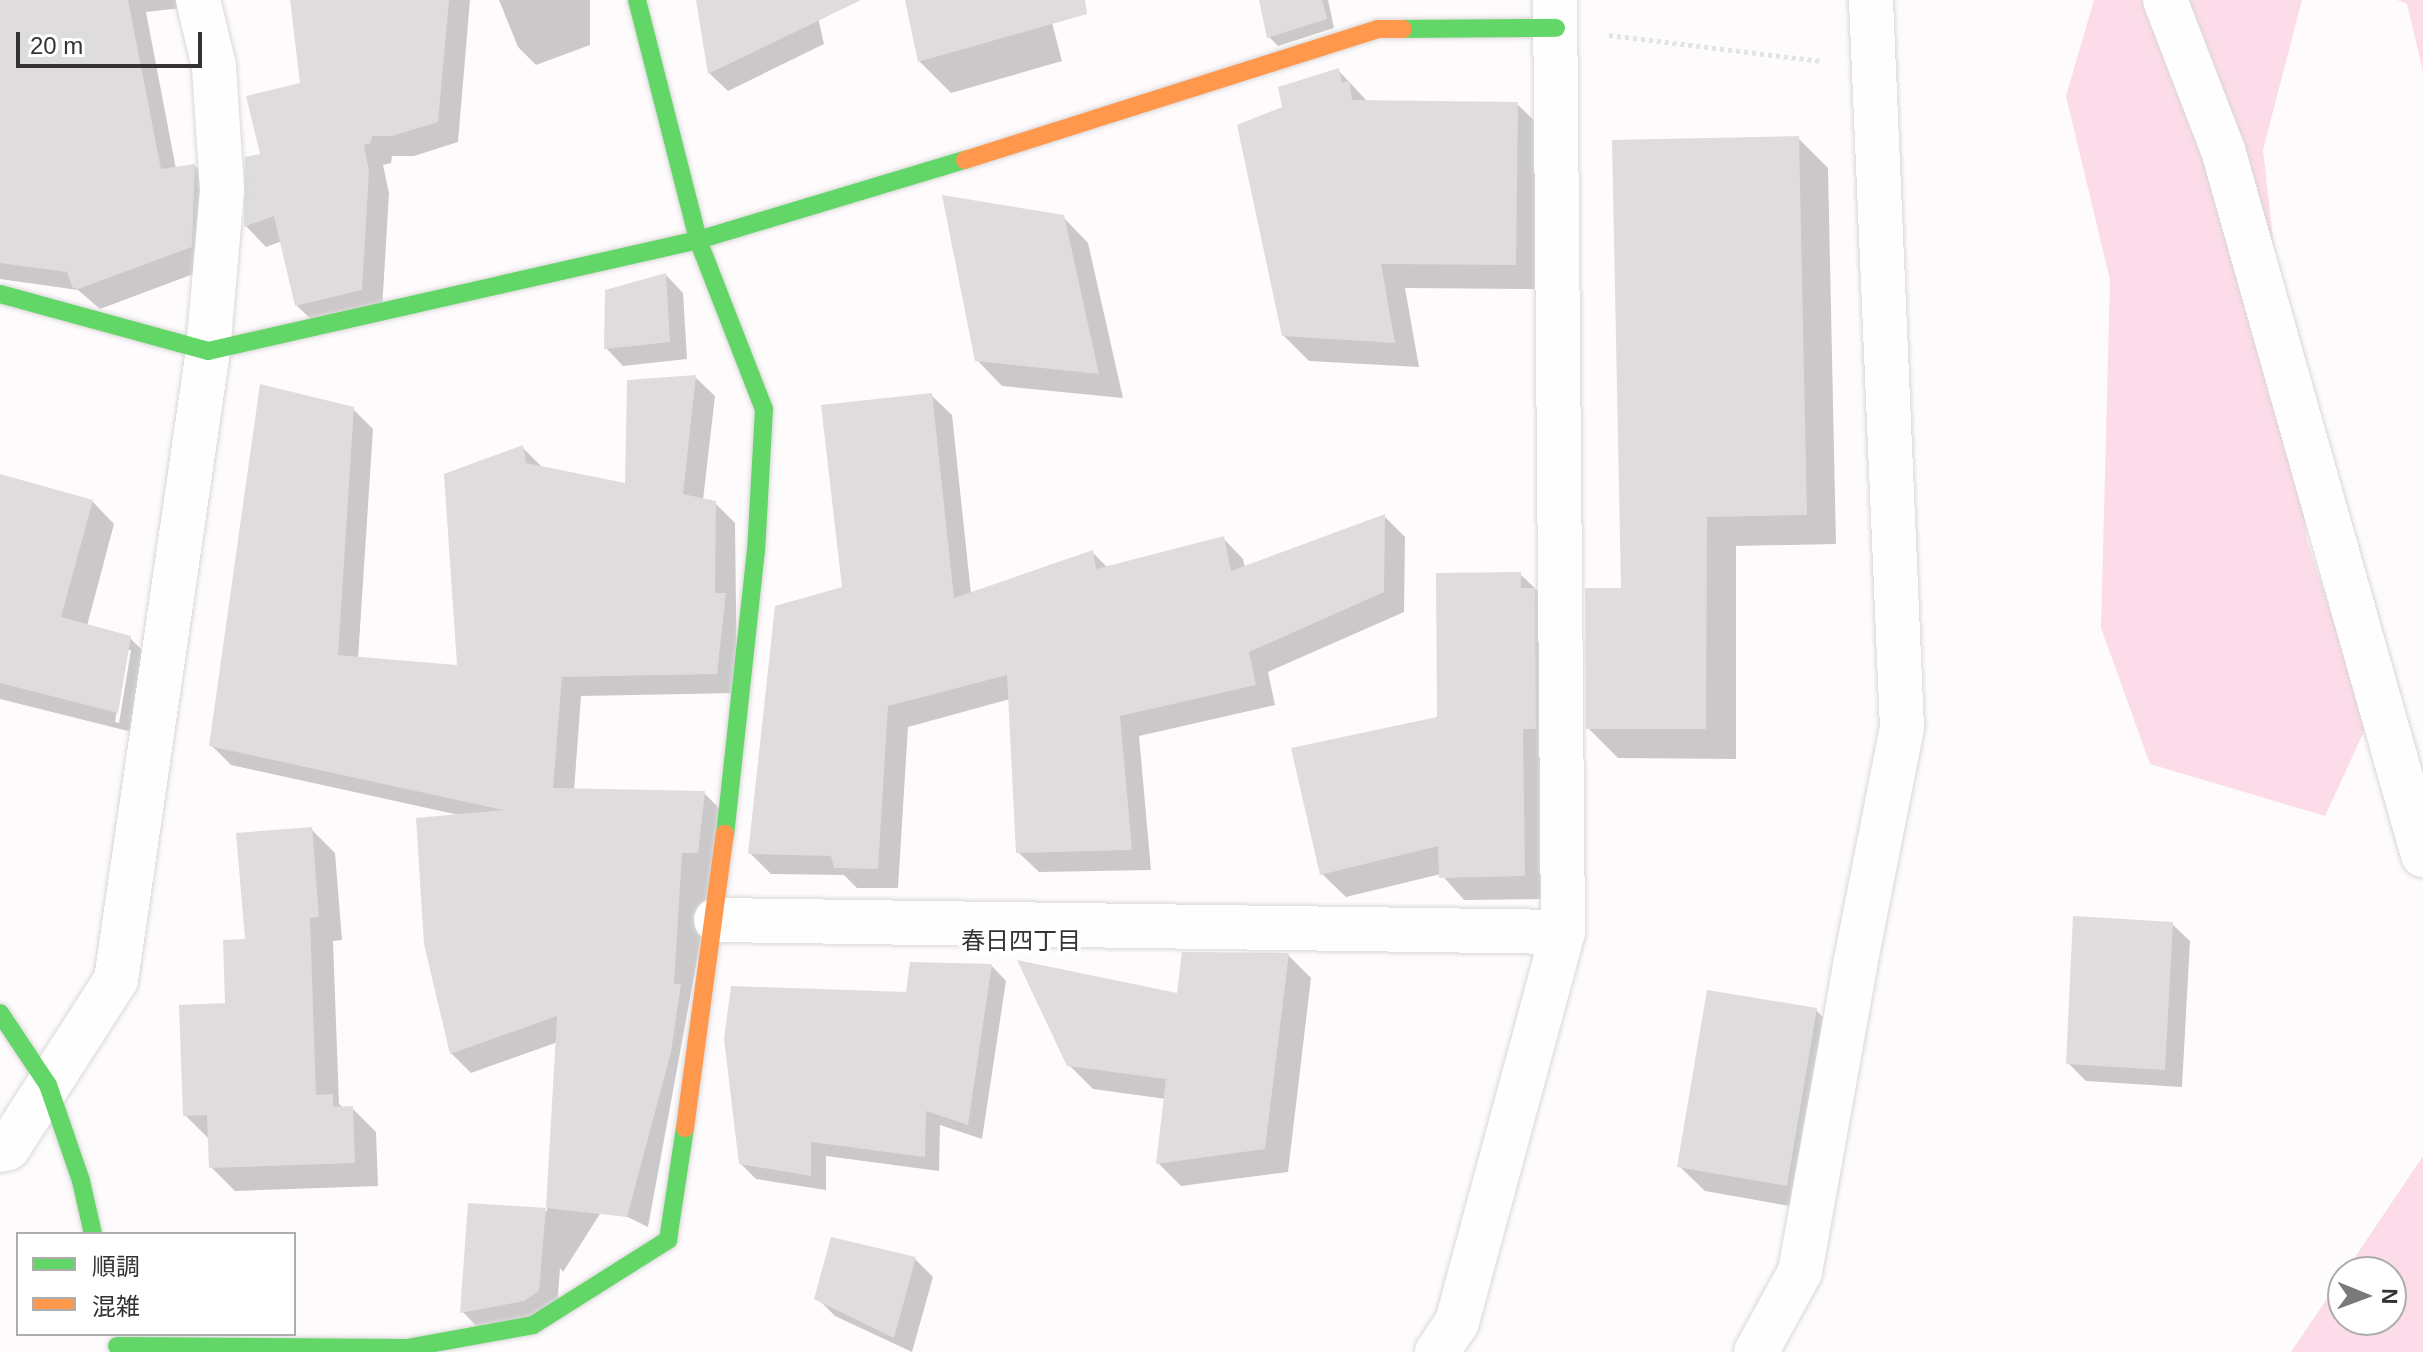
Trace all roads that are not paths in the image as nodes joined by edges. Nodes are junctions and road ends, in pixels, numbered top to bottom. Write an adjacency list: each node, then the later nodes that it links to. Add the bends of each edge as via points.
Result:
1 (198, 0): 8 (street, via 214,66 222,190)
2 (637, 0): 6 (street)
3 (1871, 0): 18 (street, via 1902,728 1800,1272)
4 (2165, 0): 9 (street, via 2223,150)
5 (1556, 14): 6 (street, via 1378,29); 11 (street)
6 (698, 240): 8 (street); 10 (street, via 764,409 756,550)
7 (0, 294): 8 (street)
8 (208, 351): 13 (street, via 116,980)
9 (2423, 855)
10 (716, 920): 11 (street); 16 (street, via 668,1240 533,1325 407,1348)
11 (1563, 932): 17 (street, via 1457,1322)
12 (0, 1013): 13 (street)
13 (48, 1085): 14 (street, via 8,1148); 15 (street)
14 (0, 1150)
15 (93, 1232)
16 (117, 1344)
17 (1437, 1352)
18 (1756, 1352)

